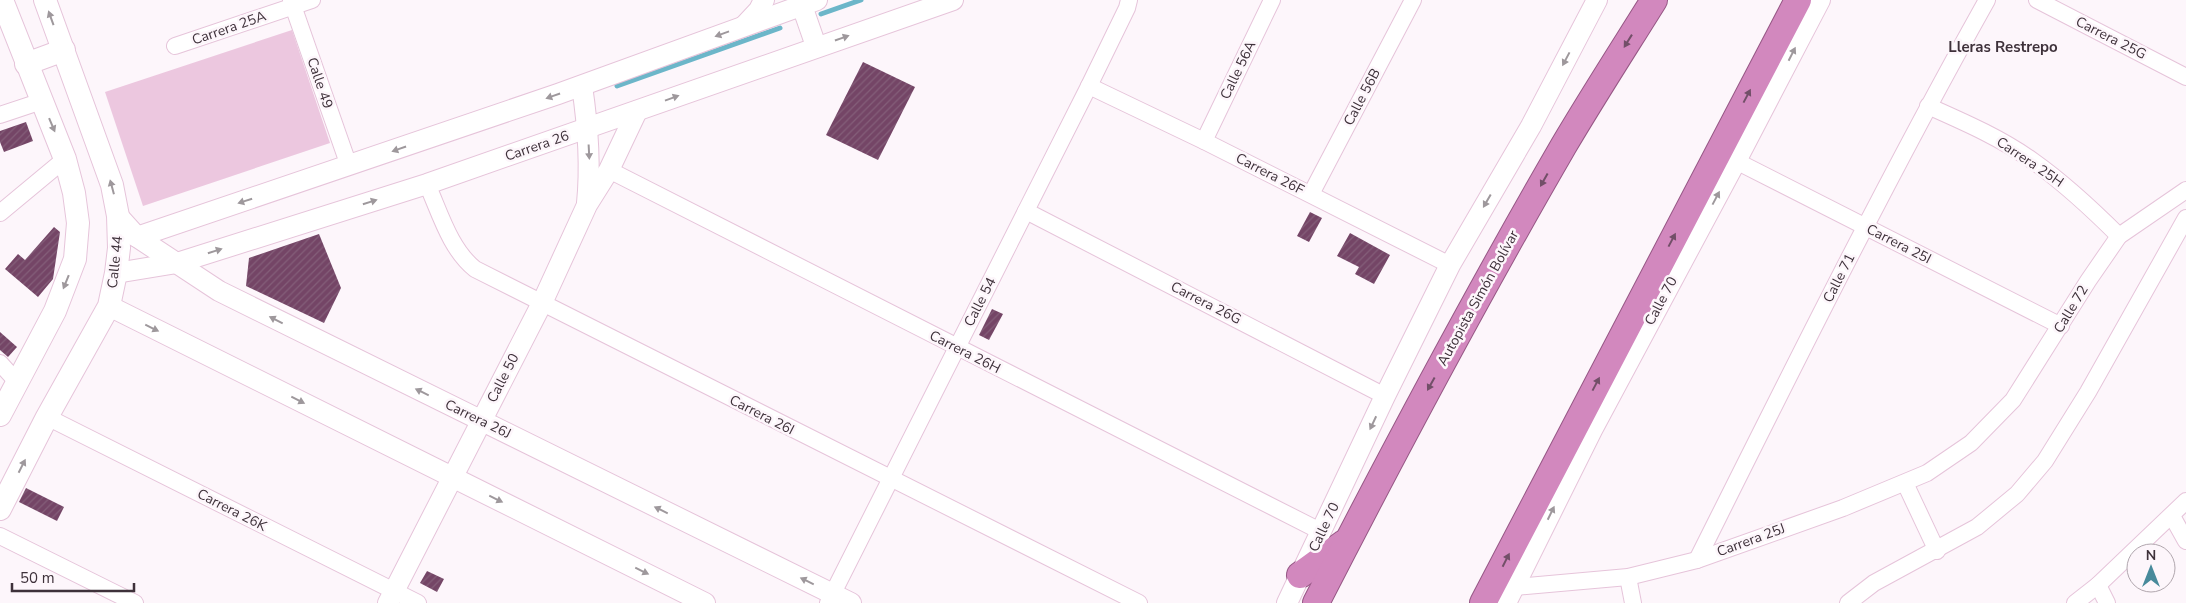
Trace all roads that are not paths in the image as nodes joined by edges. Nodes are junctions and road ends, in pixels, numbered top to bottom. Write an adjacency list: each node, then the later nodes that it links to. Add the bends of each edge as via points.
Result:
1 (2, 0): 21 (main road)
2 (45, 0): 20 (main road, Calle 44, one-way to 2)
3 (312, 0): 16 (street, Carrera 25A)
4 (764, 0): 17 (street)
5 (953, 0): 19 (street, Carrera 26, one-way to 5)
6 (1129, 0): 24 (street, Calle 54)
7 (1272, 0): 30 (street, Calle 56A)
8 (1413, 0): 37 (street, Calle 56B)
9 (1597, 0): 47 (street, Calle 70, one-way to 47, via 1531,126)
10 (1654, 0): 69 (highway, Autopista Simón Bolívar, one-way to 69, via 1565,144 1416,410)
11 (1798, 0): 59 (highway, one-way to 11)
12 (1820, 0): 32 (street, Calle 70, one-way to 12)
13 (1987, 0): 26 (street, Calle 71)
14 (2037, 0): 22 (street, Carrera 25G)
15 (806, 2): 17 (street); 19 (street)
16 (292, 3): 18 (street, Carrera 25A); 33 (street, Calle 49)
17 (745, 26): 23 (street, one-way to 23)
18 (175, 46)
19 (816, 46): 27 (street, Carrera 26, one-way to 19)
20 (64, 50): 21 (main road); 41 (main road, Calle 44, one-way to 20, via 112,185)
21 (26, 64): 25 (main road)
22 (2186, 77)
23 (582, 86): 29 (street, Calle 50); 33 (street, one-way to 33)
24 (1089, 86): 30 (street, Carrera 26F); 39 (street, Calle 54)
25 (42, 101): 28 (street); 31 (main road, one-way to 31)
26 (1928, 106): 43 (street, Calle 71); 44 (street, Carrera 25H, via 1981,130 2032,160 2078,195)
27 (636, 111): 29 (street, Carrera 26); 34 (street, Calle 50)
28 (0, 115)
29 (588, 128): 35 (street, Carrera 26); 38 (street, Calle 50, one-way to 38)
30 (1204, 140): 37 (street, Carrera 26F)
31 (65, 159): 40 (street); 54 (main road, one-way to 54, via 77,208 75,259 55,311)
32 (1736, 161): 43 (street, Carrera 25I); 59 (street, Calle 70, one-way to 32)
33 (350, 166): 45 (street, one-way to 45)
34 (609, 170): 38 (street, Calle 50); 52 (street, Carrera 26H)
35 (427, 184): 46 (street, Carrera 26, one-way to 35); 49 (street, Carrera 26I, via 455,247 466,262 475,270)
36 (2186, 190): 44 (street, Calle 72)
37 (1311, 194): 47 (street, Carrera 26F)
38 (587, 205): 49 (street, Calle 50)
39 (1026, 211): 52 (street, Calle 54); 55 (street, Carrera 26G)
40 (0, 213)
41 (118, 216): 45 (street, Carrera 26J); 48 (main road, Calle 44)
42 (2186, 218): 71 (street, via 2088,392 2045,461 2017,494 1977,527)
43 (1865, 226): 51 (street, Carrera 25I); 72 (street, Calle 71)
44 (2119, 236): 51 (street, Calle 72)
45 (137, 237): 46 (street, Carrera 26J)
46 (177, 263): 48 (street, Carrera 26); 58 (street, Carrera 26J, one-way to 46, via 219,291)
47 (1450, 265): 55 (street, Calle 70)
48 (116, 273): 50 (main road, Calle 44)
49 (542, 303): 58 (street, Calle 50); 62 (street, Carrera 26I)
50 (109, 306): 57 (main road, Calle 44); 61 (street, one-way to 61)
51 (2061, 326): 60 (street, Calle 72, via 2013,400)
52 (957, 348): 62 (street, Calle 54); 67 (street, Carrera 26H)
53 (0, 363): 54 (street)
54 (17, 382): 56 (main road)
55 (1385, 396): 67 (street, Calle 70, one-way to 67)
56 (0, 415)
57 (47, 418): 65 (main road, Calle 44, one-way to 57); 77 (street, Carrera 26K)
58 (481, 422): 61 (street, Calle 50); 78 (street, Carrera 26J, one-way to 58)
59 (1584, 426): 76 (street, Calle 70, one-way to 59); 86 (highway, one-way to 59)
60 (1971, 443): 63 (street, Carrera 25J, via 1927,473)
61 (452, 477): 77 (street, Calle 50); 81 (street, one-way to 81)
62 (890, 479): 78 (street, Calle 54); 83 (street, Carrera 26I)
63 (1905, 483): 71 (street); 72 (street, Carrera 25J)
64 (2186, 501): 66 (street)
65 (0, 509)
66 (2172, 516): 70 (street); 75 (street)
67 (1322, 532): 73 (street, Calle 70)
68 (0, 536): 79 (street)
69 (1348, 540): 73 (highway); 85 (highway, Autopista Simón Bolívar)
70 (2186, 541)
71 (1937, 551): 88 (street, via 1874,583)
72 (1697, 560): 74 (street, Carrera 25J)
73 (1300, 575): 84 (street, Calle 70)
74 (1628, 577): 76 (street, Carrera 25J); 87 (street)
75 (2098, 585): 89 (street); 90 (street)
76 (1510, 595)
77 (391, 597): 80 (street, Carrera 26K)
78 (830, 598): 82 (street, Carrera 26J)
79 (135, 603)
80 (418, 603)
81 (705, 603)
82 (850, 603)
83 (1139, 603)
84 (1287, 603)
85 (1316, 603)
86 (1483, 603)
87 (1633, 603)
88 (1848, 603)
89 (2075, 603)
90 (2107, 603)

